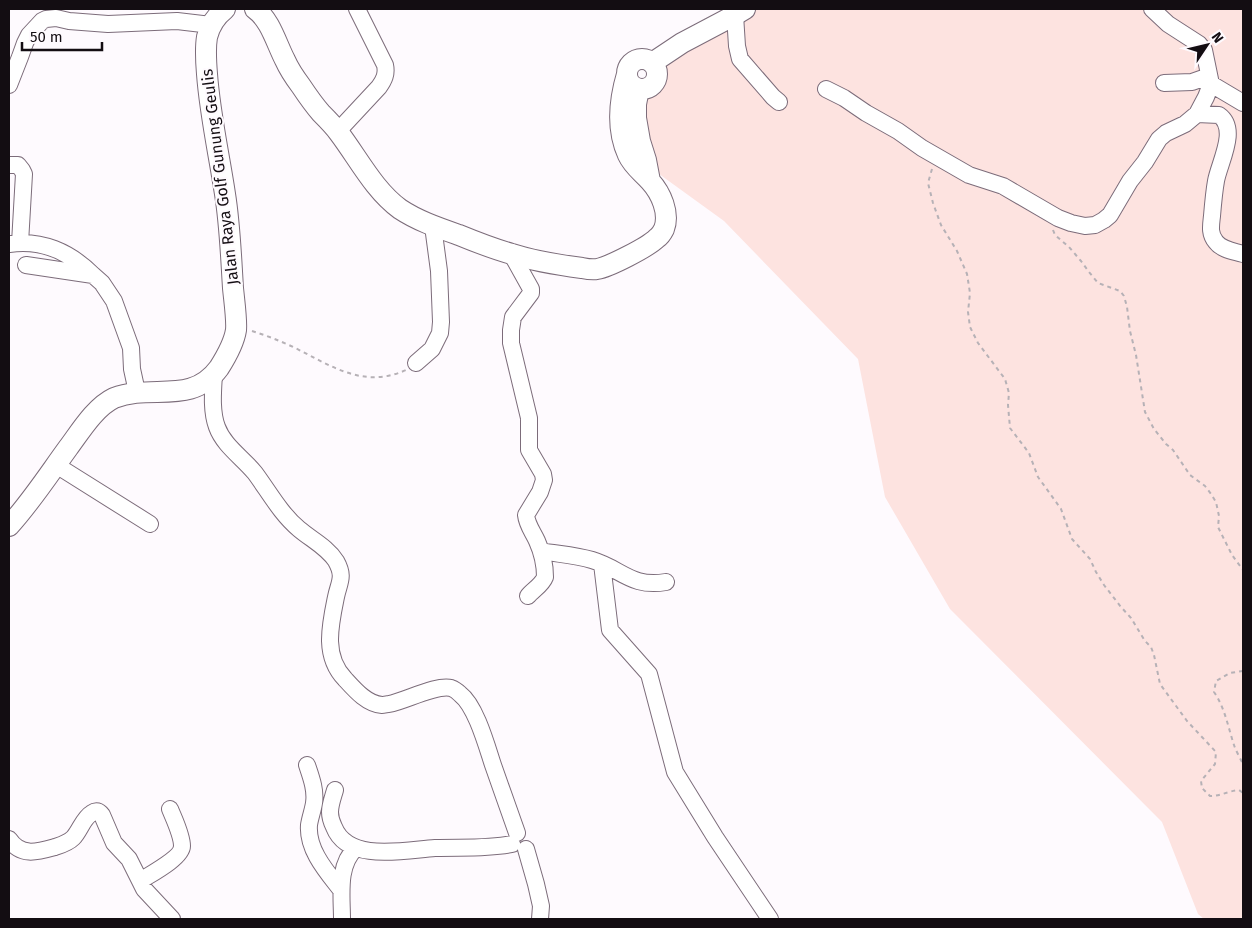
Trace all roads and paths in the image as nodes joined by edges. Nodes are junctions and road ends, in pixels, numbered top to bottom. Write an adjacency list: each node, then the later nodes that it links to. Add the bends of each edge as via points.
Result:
1 (225, 9): 6 (main road)
2 (255, 9): 14 (main road, via 267,23 301,87)
3 (1152, 9): 7 (street, via 1204,50)
4 (740, 12): 11 (street, via 738,55); 20 (main road, via 652,63 636,61 630,66 640,141 650,181 666,211 666,222 658,238 603,268 563,266)
5 (364, 13): 14 (street, via 386,72 379,87)
6 (211, 24): 9 (street, via 177,21 108,24 46,19 29,35); 24 (main road, Jalan Raya Golf Gunung Geulis, via 206,62 225,195)
7 (1210, 80): 8 (street); 12 (street); 13 (street)
8 (1164, 83)
9 (9, 85)
10 (826, 89): 15 (street)
11 (778, 102)
12 (1243, 103)
13 (1197, 114): 17 (street, via 1159,140 1104,220 1085,226); 21 (street, via 1220,115 1226,122 1227,146 1216,179 1211,232 1224,248)
14 (338, 131): 18 (main road, via 387,197 399,208)
15 (937, 157): 17 (street, via 969,175 1003,186); 40 (path, via 928,183 933,203 967,274 970,327 1005,379 1010,393 1010,428 1029,453 1038,477 1061,509 1072,539 1151,647 1160,684 1187,721 1216,752 1215,764 1201,781 1202,788 1210,796 1239,790)
16 (9, 166): 19 (street, via 18,165 23,172)
17 (1047, 212): 33 (path, via 1055,235 1098,283 1124,296 1145,412 1154,429 1190,475 1205,486 1216,502 1218,527)
18 (433, 226): 20 (main road); 25 (street, via 439,271 440,333 432,349)
19 (15, 244): 23 (street, via 50,247 76,260)
20 (512, 254): 31 (street, via 531,289 513,317 510,330 529,418 529,450 544,480 526,515)
21 (1243, 254)
22 (26, 265): 23 (street)
23 (93, 275): 27 (street, via 109,293 122,321 131,348)
24 (236, 329): 25 (path, via 267,336 324,364 372,378 396,374); 26 (main road, Jalan Raya Golf Gunung Geulis)
25 (416, 363)
26 (214, 374): 27 (main road, Jalan Raya Golf Gunung Geulis, via 201,385 183,391); 43 (street, via 214,420 218,429 286,515 328,551 338,567 341,582 330,628 330,652 334,664 357,692 382,705 443,687 462,695 481,730)
27 (137, 392): 28 (main road, Jalan Raya Golf Gunung Geulis, via 107,402 93,415)
28 (56, 465): 29 (street); 30 (main road, Jalan Raya Golf Gunung Geulis)
29 (150, 524)
30 (9, 526)
31 (541, 551): 32 (street); 35 (street, via 544,580)
32 (602, 564): 34 (street, via 638,582); 50 (street, via 610,630 650,674 675,772)
33 (1243, 570)
34 (666, 582)
35 (528, 596)
36 (1243, 671): 37 (path, via 1230,673 1216,681 1214,692)
37 (1243, 764)
38 (307, 765): 46 (street, via 314,801 310,840 317,858)
39 (335, 790): 44 (street, via 330,813 332,825 341,839)
40 (1243, 793)
41 (170, 809): 45 (street, via 181,850 175,858)
42 (9, 840): 45 (street, via 23,851 34,852 58,846 73,838 87,817 96,811 102,815 114,843 129,859)
43 (518, 842): 44 (street, via 492,847 375,852); 49 (street, via 535,877 542,906)
44 (356, 848): 46 (street, via 349,854)
45 (140, 881): 47 (street)
46 (341, 890): 48 (street)
47 (172, 919)
48 (342, 919)
49 (540, 919)
50 (770, 919)

